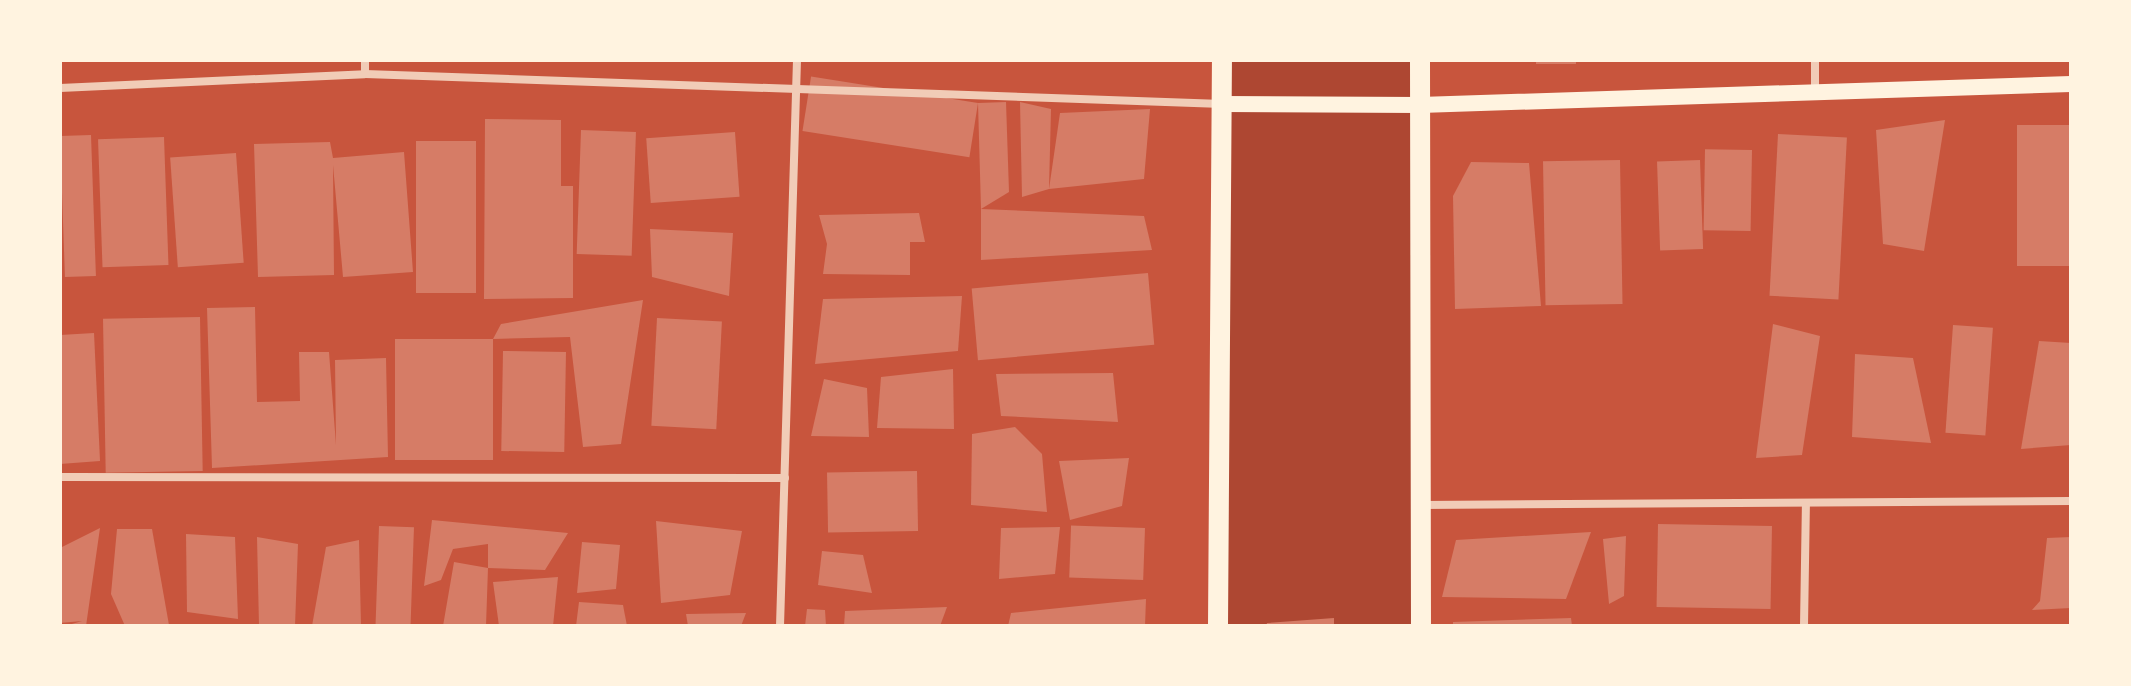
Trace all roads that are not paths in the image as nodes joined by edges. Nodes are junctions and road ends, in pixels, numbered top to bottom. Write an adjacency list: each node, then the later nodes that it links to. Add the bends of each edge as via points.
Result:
1 (365, 60): 6 (street)
2 (797, 60): 10 (street)
3 (1222, 60): 11 (main road)
4 (1420, 60): 12 (main road)
5 (1815, 60): 9 (street)
6 (365, 74): 8 (street); 10 (street)
7 (2071, 84): 9 (main road)
8 (60, 88)
9 (1815, 90): 12 (main road)
10 (798, 91): 11 (street); 14 (street)
11 (1223, 104): 12 (main road); 19 (main road)
12 (1420, 105): 17 (main road)
13 (60, 477): 14 (street)
14 (785, 478): 18 (street)
15 (2071, 501): 16 (street)
16 (1806, 504): 17 (street); 21 (street)
17 (1420, 505): 20 (main road)
18 (780, 626)
19 (1218, 626)
20 (1421, 626)
21 (1804, 626)

